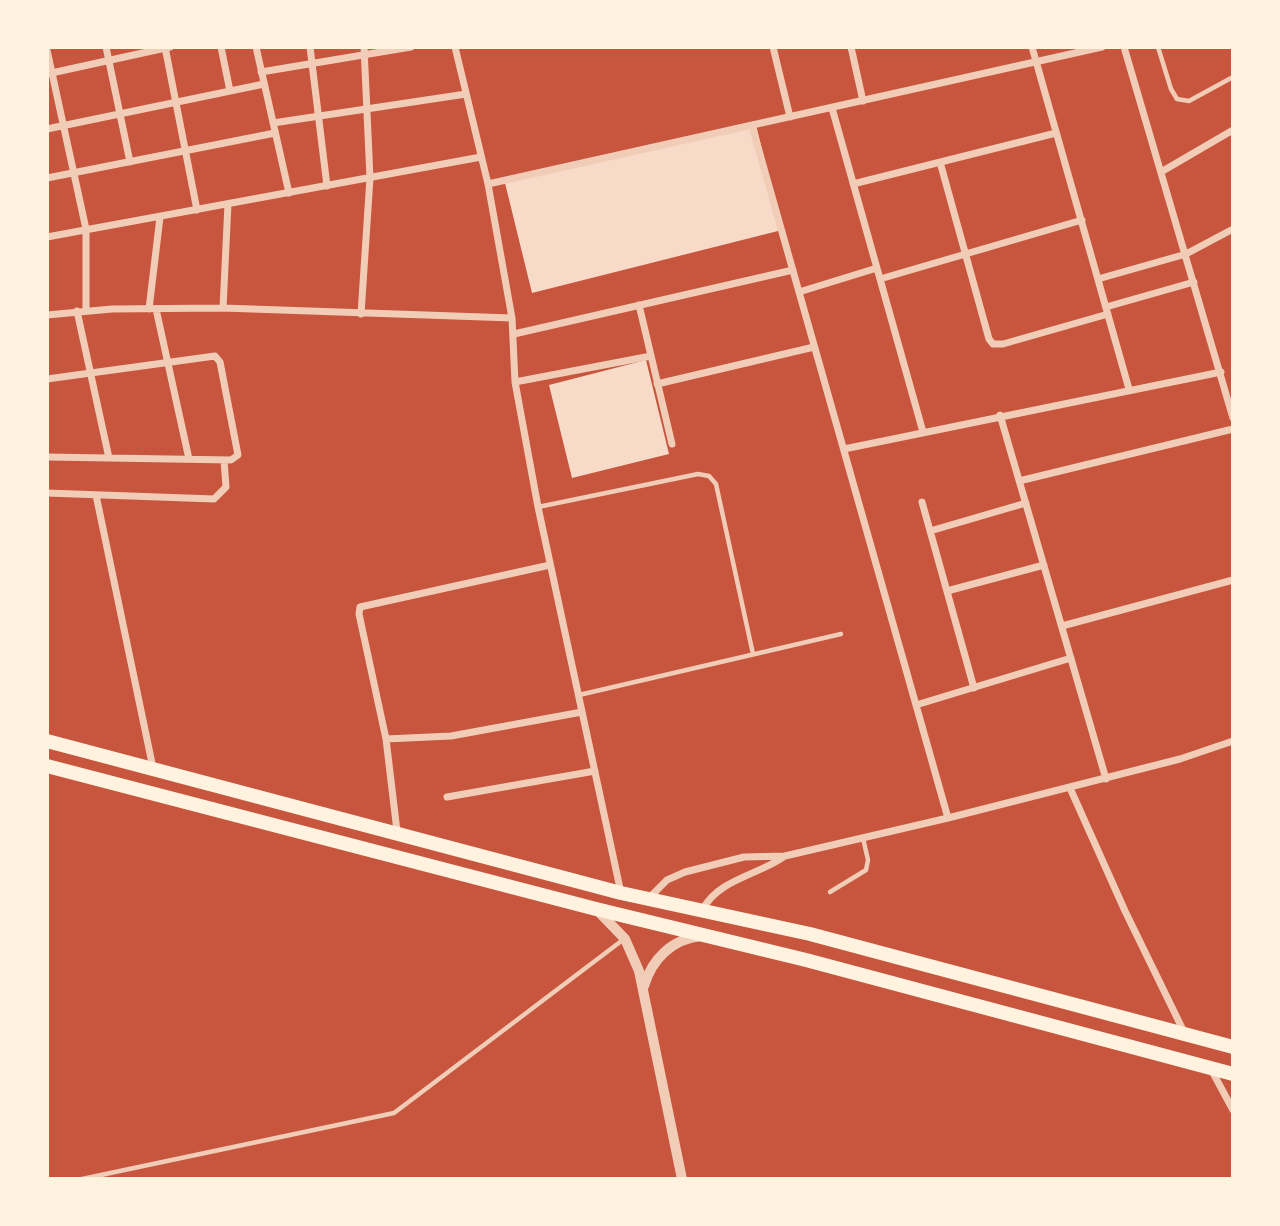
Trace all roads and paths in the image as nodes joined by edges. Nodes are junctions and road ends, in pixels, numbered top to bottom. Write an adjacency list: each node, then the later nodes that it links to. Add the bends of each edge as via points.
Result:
1 (106, 47): 16 (street)
2 (221, 47): 23 (street)
3 (256, 47): 19 (street)
4 (310, 47): 18 (street)
5 (411, 47): 15 (street)
6 (455, 47): 24 (street)
7 (773, 47): 31 (street)
8 (850, 47): 25 (street)
9 (1032, 47): 17 (street)
10 (1102, 47): 17 (street)
11 (1124, 47): 44 (street)
12 (1158, 47): 21 (lane, via 1171,89 1183,101)
13 (167, 48): 16 (street); 26 (street)
14 (47, 50): 20 (street)
15 (365, 51): 18 (street); 28 (street)
16 (108, 61): 20 (street); 29 (street)
17 (1037, 62): 25 (street); 37 (street)
18 (312, 64): 19 (street); 30 (street)
19 (261, 72): 22 (street)
20 (50, 73): 33 (street)
21 (1233, 77)
22 (264, 84): 23 (street); 32 (street)
23 (230, 91): 26 (street)
24 (466, 94): 28 (street); 40 (street)
25 (863, 101): 27 (street)
26 (176, 102): 29 (street); 39 (street)
27 (832, 108): 31 (street); 48 (street)
28 (368, 109): 30 (street); 46 (street)
29 (120, 114): 33 (street); 41 (street)
30 (319, 117): 32 (street); 49 (street)
31 (790, 117): 34 (street)
32 (273, 123): 38 (street)
33 (65, 125): 35 (street); 43 (street)
34 (752, 126): 47 (street); 61 (street)
35 (47, 129)
36 (1233, 130): 44 (street)
37 (1056, 133): 42 (street); 54 (street)
38 (275, 134): 39 (street); 50 (street)
39 (185, 151): 41 (street); 52 (street)
40 (481, 157): 46 (street); 47 (street)
41 (130, 162): 43 (street)
42 (940, 162): 48 (street); 58 (street)
43 (76, 172): 45 (street); 55 (street)
44 (1161, 172): 59 (street)
45 (47, 178)
46 (370, 178): 49 (street); 72 (street)
47 (488, 184): 73 (street)
48 (853, 184): 60 (street)
49 (327, 186): 50 (street)
50 (289, 193): 51 (street)
51 (228, 204): 52 (street); 68 (street)
52 (197, 210): 53 (street)
53 (160, 217): 55 (street); 67 (street)
54 (1082, 220): 58 (street); 63 (street)
55 (86, 229): 57 (street); 69 (street)
56 (1233, 229): 59 (street)
57 (47, 237)
58 (966, 254): 62 (street); 70 (street, via 993,344)
59 (1186, 254): 63 (street); 64 (street)
60 (877, 268): 62 (street); 65 (street)
61 (793, 270): 65 (street); 66 (street)
62 (880, 279): 87 (street)
63 (1098, 279): 70 (street)
64 (1194, 282): 70 (street); 79 (street)
65 (799, 292): 75 (street)
66 (639, 305): 74 (street); 76 (street)
67 (152, 309): 68 (street); 69 (street); 77 (street)
68 (223, 309): 72 (street)
69 (82, 311): 71 (street); 78 (street)
70 (1107, 311): 83 (street)
71 (47, 314)
72 (362, 314): 73 (street)
73 (512, 318): 74 (street)
74 (514, 334): 81 (street)
75 (814, 347): 82 (street); 89 (street)
76 (651, 356): 81 (street); 82 (street)
77 (167, 361): 78 (street); 92 (street); 93 (street, via 208,355 218,358 238,455 235,460)
78 (92, 372): 80 (street); 91 (street)
79 (1221, 372): 83 (street); 85 (street)
80 (47, 379)
81 (515, 382): 99 (street)
82 (657, 384): 88 (street)
83 (1129, 389): 84 (street)
84 (1000, 415): 87 (street); 94 (street)
85 (1233, 418)
86 (1233, 429): 94 (street)
87 (923, 432): 89 (street)
88 (672, 444)
89 (844, 449): 111 (street)
90 (47, 457): 91 (street)
91 (109, 458): 92 (street)
92 (190, 459): 93 (street)
93 (224, 460): 96 (street, via 226,486 214,499)
94 (1019, 481): 98 (street)
95 (47, 493): 96 (street)
96 (96, 495): 117 (street)
97 (922, 502): 100 (street)
98 (1026, 503): 100 (street); 102 (street)
99 (538, 508): 101 (street); 107 (lane, via 698,474 709,476 716,484)
100 (930, 531): 104 (street)
101 (551, 565): 110 (street); 113 (street, via 360,607)
102 (1044, 565): 104 (street); 105 (street)
103 (1233, 580): 105 (street)
104 (947, 591): 109 (street)
105 (1062, 626): 108 (street)
106 (841, 634): 107 (lane)
107 (753, 654): 110 (lane)
108 (1071, 658): 109 (street); 119 (street)
109 (974, 688): 111 (street)
110 (578, 695): 112 (street)
111 (916, 705): 124 (street)
112 (582, 712): 113 (street, via 451,736); 118 (street)
113 (386, 739): 125 (street)
114 (47, 741): 117 (highway)
115 (1233, 741): 119 (street)
116 (47, 766): 123 (highway)
117 (153, 768): 121 (highway)
118 (595, 771): 122 (street); 129 (street)
119 (1106, 779): 120 (street)
120 (1070, 788): 124 (street); 136 (street)
121 (242, 790): 123 (highway); 125 (highway)
122 (447, 797)
123 (235, 816): 131 (highway)
124 (948, 818): 126 (street)
125 (397, 831): 129 (highway)
126 (863, 838): 127 (street); 128 (lane, via 866,870)
127 (785, 856): 130 (street, via 744,857 685,872 667,880); 132 (street, via 726,885)
128 (830, 892)
129 (621, 893): 130 (highway)
130 (649, 899): 132 (highway)
131 (596, 909): 133 (highway); 134 (street)
132 (704, 909): 136 (highway)
133 (710, 935): 135 (street, via 691,937 658,957); 138 (highway)
134 (625, 939): 135 (street, via 639,971); 141 (lane, via 394,1113)
135 (642, 992): 142 (street)
136 (1185, 1035): 137 (highway)
137 (1233, 1046)
138 (1211, 1069): 139 (highway); 140 (street)
139 (1233, 1074)
140 (1233, 1111)
141 (82, 1179)
142 (682, 1179)

